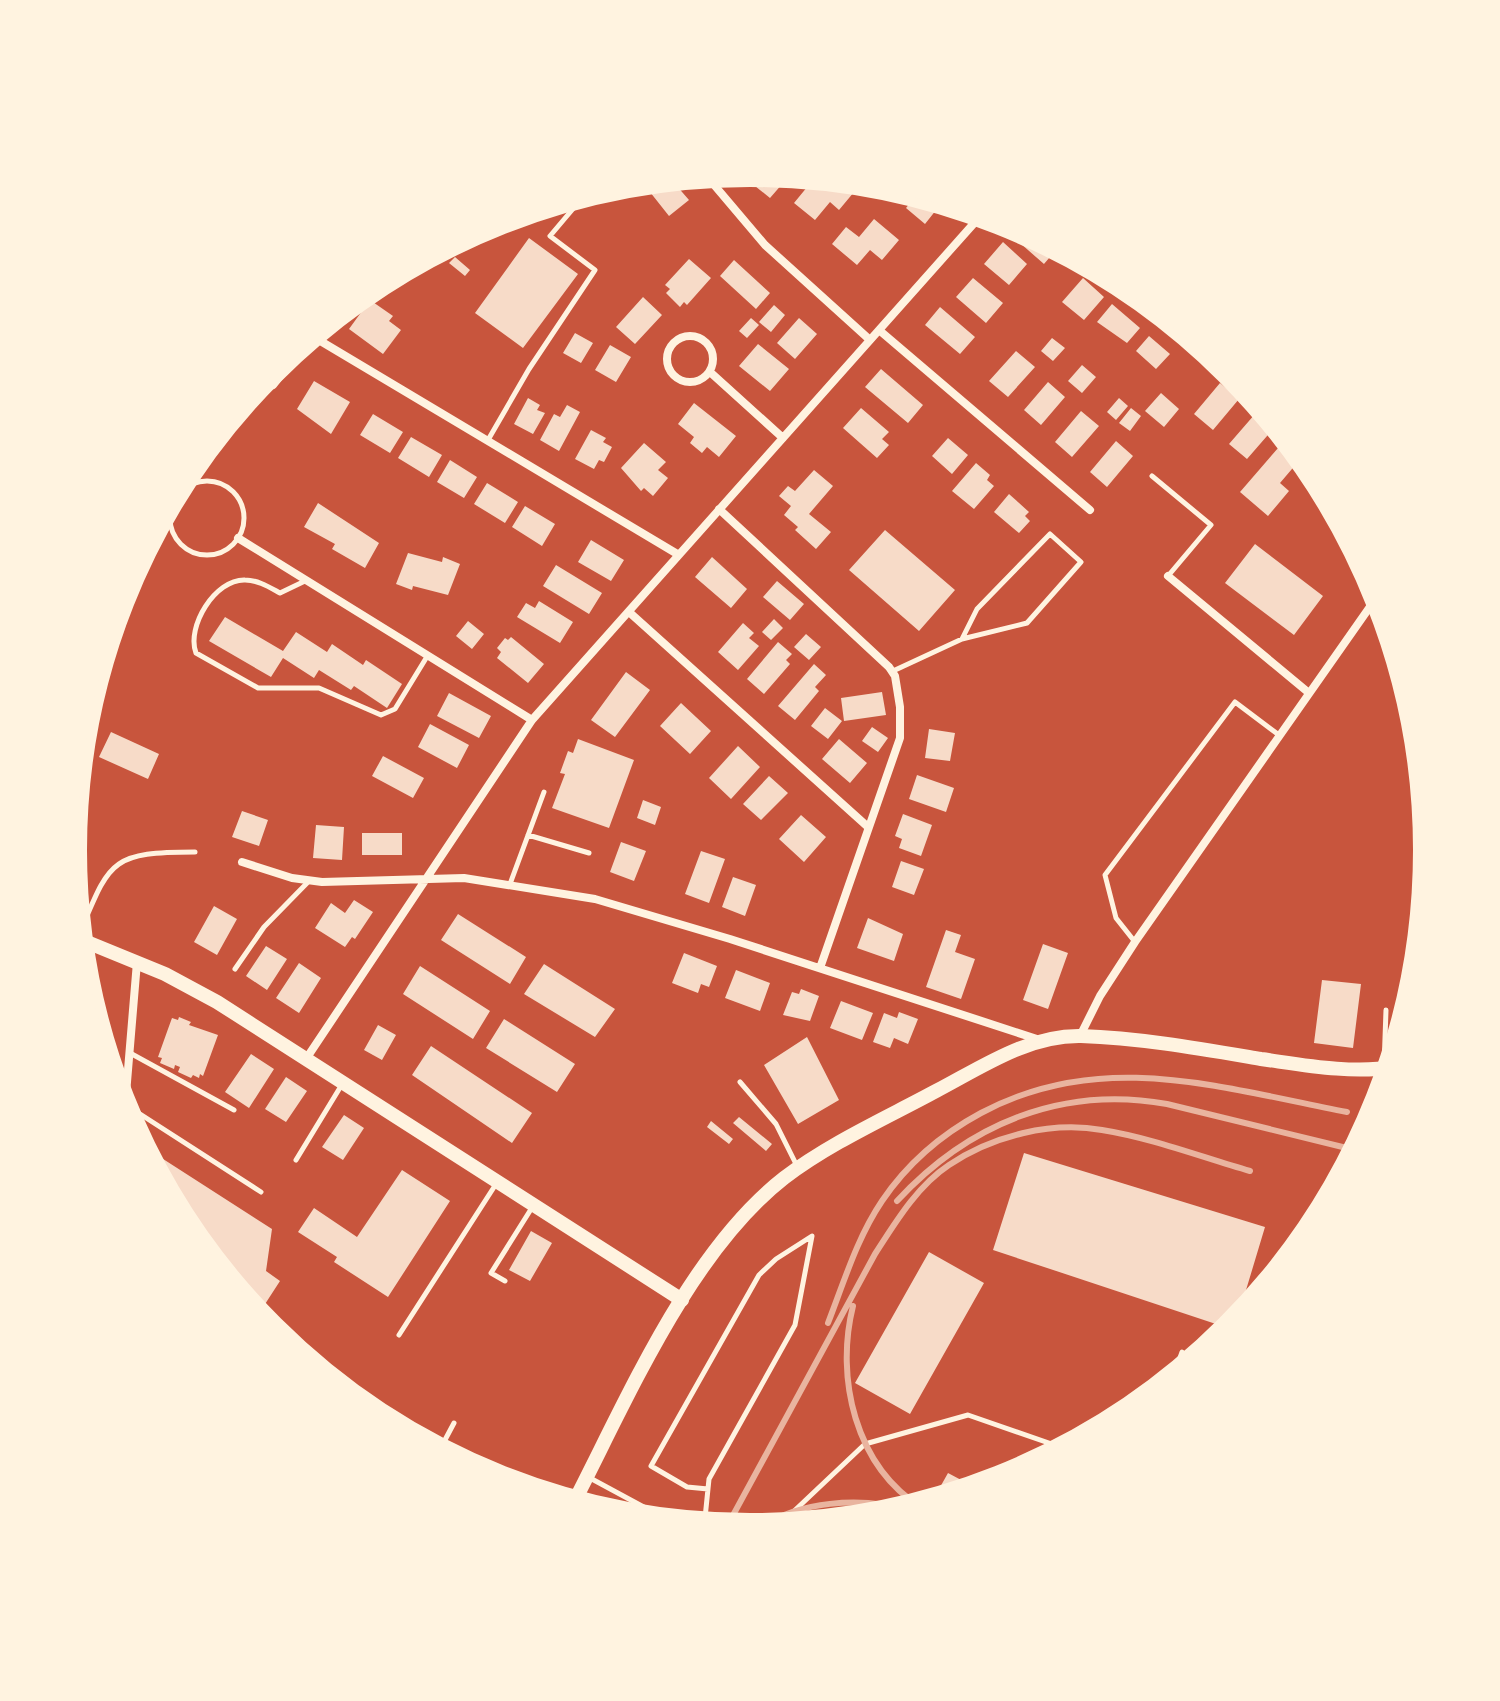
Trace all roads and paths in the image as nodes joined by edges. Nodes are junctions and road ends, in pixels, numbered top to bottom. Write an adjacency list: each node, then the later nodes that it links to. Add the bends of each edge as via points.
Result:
1 (713, 184): 6 (street, via 765,245)
2 (576, 205): 11 (lane, via 550,236 595,270)
3 (975, 222): 4 (street)
4 (879, 330): 6 (street); 15 (street)
5 (319, 340): 11 (street)
6 (870, 340): 10 (street)
7 (710, 372): 7 (street, via 713,353 705,340 688,335 672,344 667,363 676,377 693,382); 10 (street)
8 (280, 376): 9 (street)
9 (273, 385)
10 (783, 438): 14 (street)
11 (488, 441): 18 (street)
12 (1152, 476): 19 (lane, via 1211,525)
13 (192, 484): 17 (lane, via 206,480 230,488 244,515)
14 (719, 509): 18 (street); 25 (street)
15 (1090, 510)
16 (170, 518): 17 (lane, via 172,530 186,548 211,554)
17 (238, 538): 20 (street)
18 (679, 555): 22 (street)
19 (1168, 576): 26 (street)
20 (306, 580): 24 (street); 24 (lane, via 280,593 251,581 227,584 194,627 191,641 196,653 258,688 319,688 381,715 395,709)
21 (1371, 605): 26 (street)
22 (629, 612): 27 (street); 30 (street)
23 (962, 639): 23 (lane, via 1027,623 1081,562 1050,534 977,609); 25 (lane)
24 (428, 655): 27 (street)
25 (892, 671): 30 (street, via 900,738)
26 (1309, 693): 28 (street)
27 (532, 720): 35 (street)
28 (1279, 735): 39 (street); 39 (lane, via 1235,702 1105,875 1116,918)
29 (544, 792): 31 (lane)
30 (868, 827): 42 (street)
31 (528, 835): 33 (lane); 37 (lane)
32 (195, 852): 38 (lane, via 145,853 116,864 103,879)
33 (589, 853)
34 (242, 862): 36 (street)
35 (427, 879): 36 (street); 37 (street); 49 (street)
36 (309, 880): 43 (lane, via 264,927)
37 (510, 884): 42 (street, via 637,910)
38 (86, 918)
39 (1135, 942): 45 (street)
40 (89, 943): 41 (main road)
41 (137, 962): 48 (street); 49 (main road, via 194,988)
42 (820, 968): 46 (street)
43 (235, 969)
44 (1386, 1010): 47 (lane)
45 (1080, 1036): 46 (main road); 50 (main road, via 1314,1067)
46 (1040, 1040): 57 (main road)
47 (1388, 1048)
48 (129, 1052): 53 (street); 54 (lane)
49 (306, 1059): 52 (main road)
50 (1382, 1068)
51 (740, 1082): 57 (lane, via 776,1124)
52 (343, 1083): 56 (lane); 58 (main road)
53 (126, 1089)
54 (234, 1110)
55 (136, 1112): 59 (lane)
56 (296, 1160)
57 (798, 1169): 62 (main road, via 741,1220)
58 (497, 1181): 60 (main road); 63 (lane)
59 (261, 1192)
60 (534, 1205): 61 (lane, via 491,1273); 62 (main road)
61 (505, 1281)
62 (682, 1300): 69 (main road)
63 (399, 1335)
64 (1182, 1352): 65 (lane)
65 (1178, 1363)
66 (454, 1423): 67 (lane)
67 (443, 1444)
68 (1054, 1445): 74 (lane, via 968,1415 865,1444)
69 (587, 1476): 71 (main road); 72 (lane)
70 (708, 1489): 70 (lane, via 795,1325 812,1236 759,1275 651,1466 687,1487); 73 (lane)
71 (577, 1496)
72 (652, 1511)
73 (705, 1517)
74 (790, 1517)

